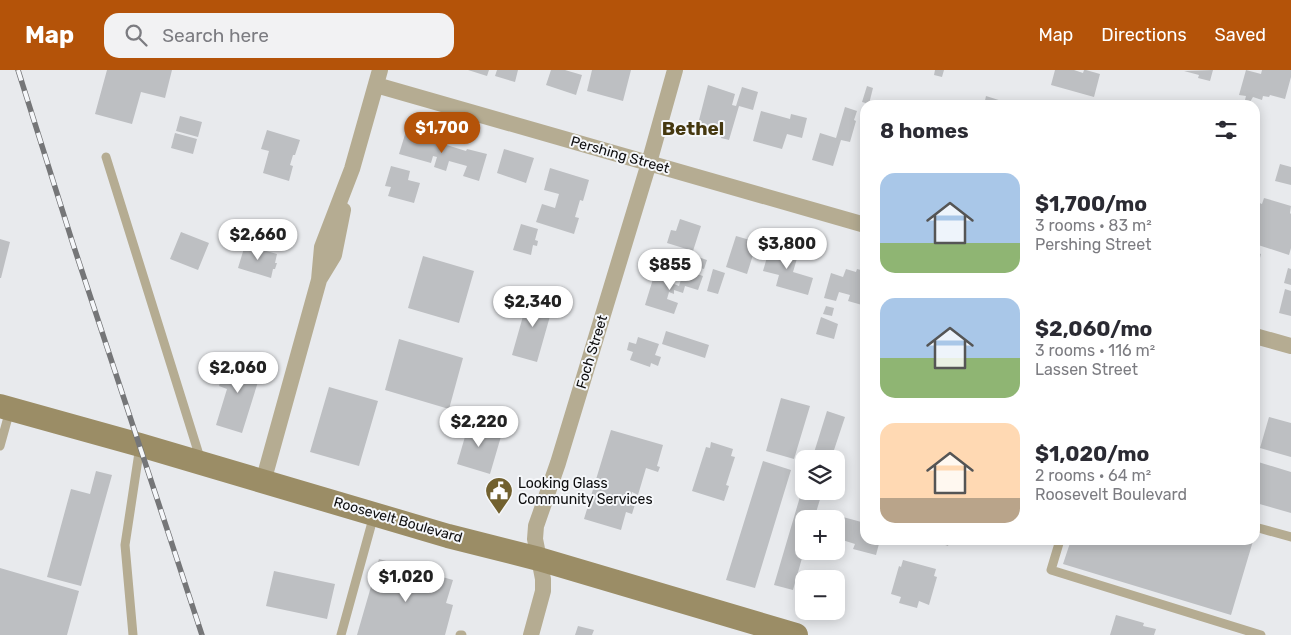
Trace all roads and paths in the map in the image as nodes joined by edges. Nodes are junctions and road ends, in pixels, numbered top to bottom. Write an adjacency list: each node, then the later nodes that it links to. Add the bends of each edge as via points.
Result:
1 (676, 70): 4 (street, Foch Street)
2 (378, 77): 4 (street, Pershing Street); 12 (street, via 352,169 322,247 319,280)
3 (106, 156): 11 (lane)
4 (649, 163): 5 (street, Pershing Street); 17 (street, Foch Street, via 536,526)
5 (860, 224)
6 (1260, 337): 7 (street)
7 (1291, 346)
8 (5, 408): 9 (main road, Roosevelt Boulevard); 10 (lane)
9 (140, 445): 11 (main road, Roosevelt Boulevard); 18 (lane, via 125,545)
10 (0, 446)
11 (202, 464): 12 (main road, Roosevelt Boulevard)
12 (263, 482): 13 (main road, Roosevelt Boulevard)
13 (374, 514): 17 (main road, Roosevelt Boulevard); 19 (lane)
14 (1260, 528): 15 (lane)
15 (1291, 537)
16 (1058, 545): 22 (lane, via 1051,570)
17 (539, 559): 20 (street, Foch Street, via 543,591); 21 (main road, Roosevelt Boulevard)
18 (133, 635)
19 (341, 635)
20 (531, 635)
21 (796, 635)
22 (1261, 635)

